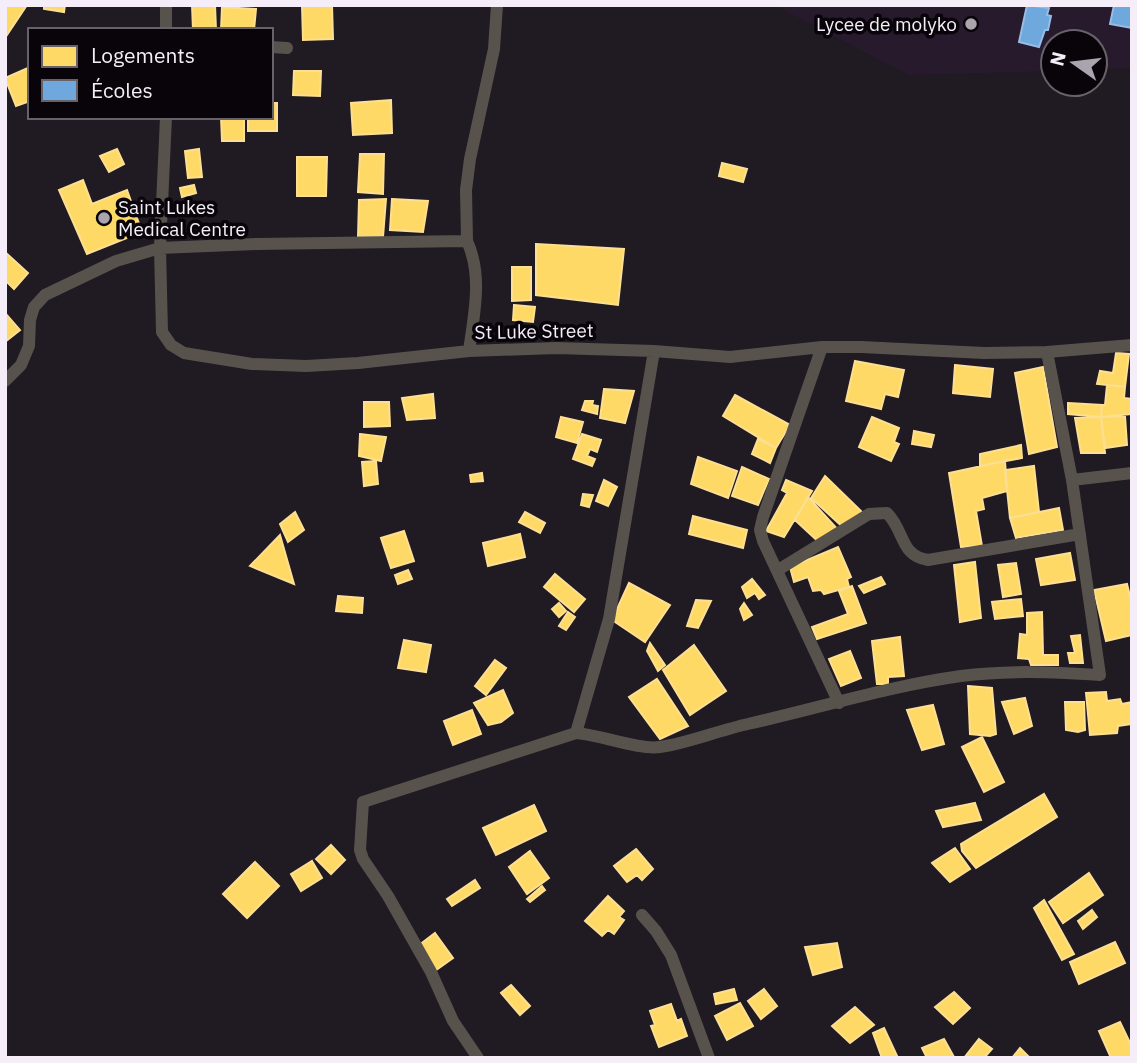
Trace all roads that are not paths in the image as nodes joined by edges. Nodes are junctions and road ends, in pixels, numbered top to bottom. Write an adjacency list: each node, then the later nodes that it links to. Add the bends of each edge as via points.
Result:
1 (166, 5): 3 (street)
2 (497, 5): 7 (street, via 494,49 466,190)
3 (166, 28)
4 (273, 47): 5 (street)
5 (287, 48)
6 (166, 119): 8 (street, St Luke Street)
7 (467, 241): 8 (street); 11 (street, via 477,277)
8 (160, 248): 11 (street, St Luke Street, via 162,332 184,353 253,364 306,366); 14 (street, via 116,261 45,295 34,306 29,346 21,365)
9 (1132, 345): 13 (street, St Luke Street)
10 (822, 347): 12 (street, St Luke Street, via 730,356); 13 (street, St Luke Street); 18 (street, via 760,530)
11 (469, 351): 12 (street, St Luke Street)
12 (654, 351): 20 (street, via 609,619)
13 (1047, 352): 16 (street)
14 (5, 381)
15 (1132, 473): 16 (street)
16 (1072, 480): 17 (street)
17 (1080, 534): 18 (street, via 928,560 909,553 887,513 869,514); 19 (street, via 1100,675 1026,671 963,676)
18 (778, 570): 19 (street)
19 (839, 703): 20 (street, via 660,747)
20 (576, 733): 22 (street, via 363,803 363,859)
21 (642, 915): 23 (street, via 671,955)
22 (478, 1058)
23 (709, 1058)

